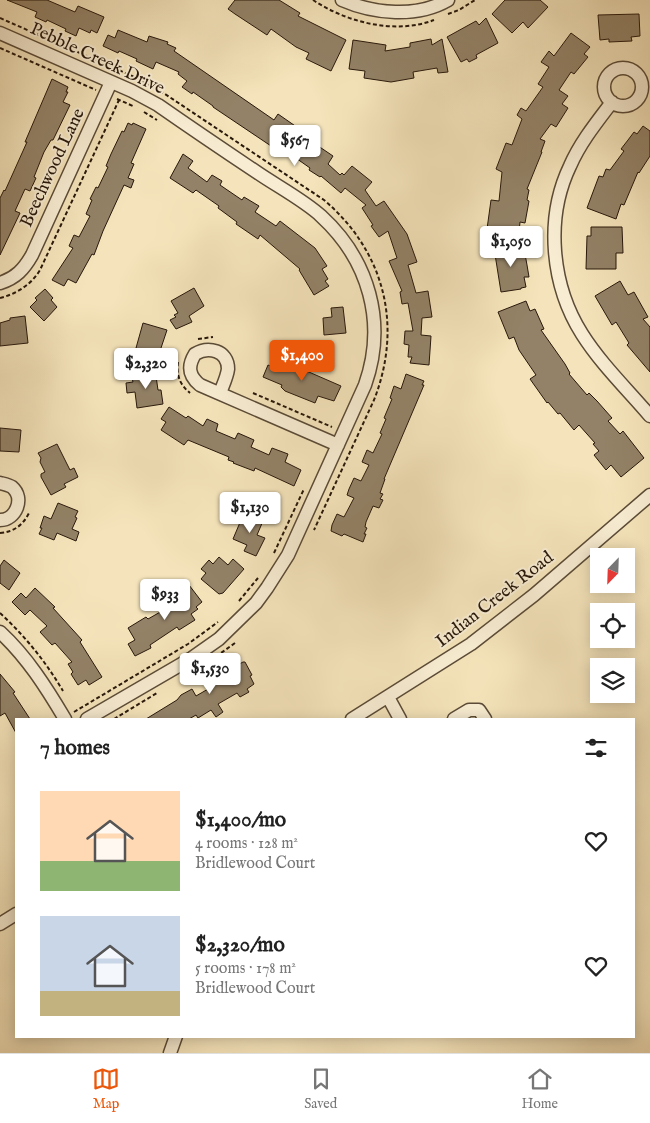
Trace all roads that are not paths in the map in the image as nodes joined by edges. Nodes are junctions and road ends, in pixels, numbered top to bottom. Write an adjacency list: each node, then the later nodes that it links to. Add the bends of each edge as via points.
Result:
1 (342, 0): 2 (street, via 390,12 406,12 426,9)
2 (448, 0)
3 (0, 33): 4 (street, Pebble Creek Drive)
4 (111, 82): 6 (street, Beechwood Lane, via 32,255 17,275); 9 (street, Pebble Creek Drive, via 158,105 320,215 346,242 369,289 375,326 374,347 365,385)
5 (612, 102): 8 (street, via 578,150 562,185 555,226 557,268 567,304 582,334)
6 (0, 283)
7 (220, 393): 9 (street)
8 (650, 416)
9 (338, 445): 16 (street, Pebble Creek Drive, via 288,555 268,588 243,617 192,658)
10 (0, 483): 12 (street, via 11,487 19,502 13,515)
11 (650, 495): 14 (street, Indian Creek Road, via 534,595 471,644)
12 (0, 520)
13 (0, 632): 15 (street, via 18,649)
14 (388, 697): 17 (street, Indian Creek Road); 18 (street)
15 (68, 716)
16 (89, 718)
17 (354, 718)
18 (399, 718)
19 (456, 718): 20 (street, via 469,710 479,710)
20 (484, 718)
21 (15, 915): 22 (street)
22 (0, 924)
23 (175, 1038): 24 (street)
24 (170, 1053)

